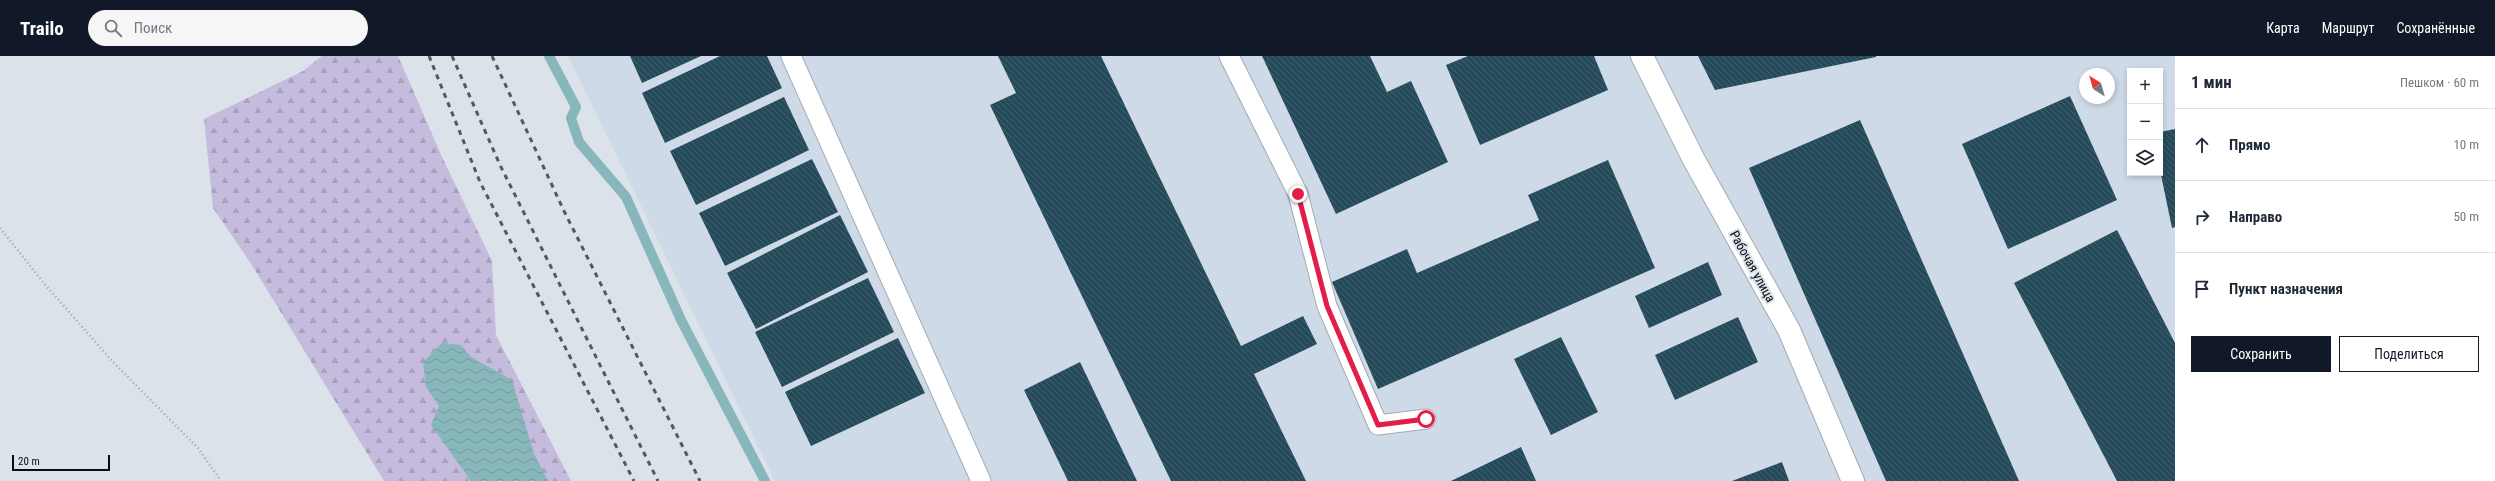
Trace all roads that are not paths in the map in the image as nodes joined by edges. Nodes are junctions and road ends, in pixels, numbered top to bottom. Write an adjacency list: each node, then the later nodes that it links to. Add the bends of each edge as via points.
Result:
1 (791, 56): 5 (lane)
2 (1229, 56): 4 (lane, via 1298,194 1327,306 1378,425)
3 (1642, 56): 6 (street, Рабочая улица, via 1694,160 1789,330)
4 (1426, 419)
5 (981, 481)
6 (1853, 481)

